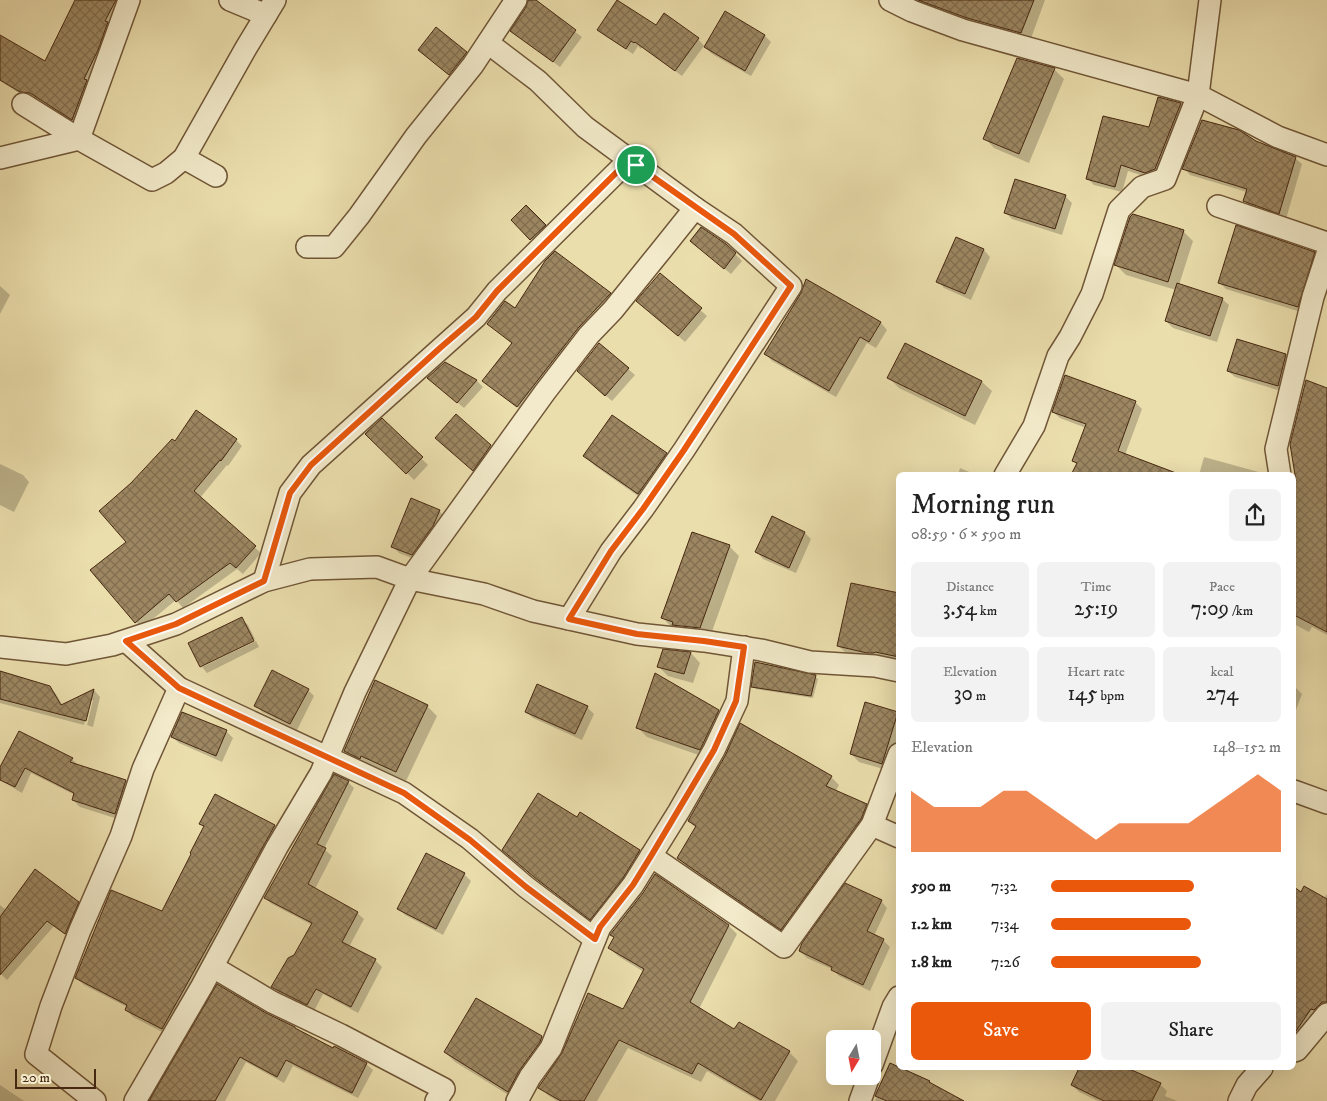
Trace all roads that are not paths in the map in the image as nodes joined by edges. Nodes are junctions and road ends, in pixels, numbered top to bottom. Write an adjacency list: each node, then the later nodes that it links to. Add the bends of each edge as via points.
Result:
1 (129, 0): 10 (street)
2 (230, 0): 6 (street)
3 (516, 0): 7 (street)
4 (890, 0): 8 (street, via 962,30)
5 (1210, 0): 8 (street)
6 (270, 8): 13 (street)
7 (488, 43): 14 (street, via 538,81 586,127); 19 (street, via 334,247)
8 (1198, 95): 11 (street, via 1278,137); 21 (street, via 1165,179 1142,187 1119,210 1092,294 1058,356 1034,426)
9 (23, 104): 10 (street)
10 (79, 139): 12 (street); 13 (street, via 152,180)
11 (1327, 155)
12 (0, 158)
13 (184, 158): 15 (street)
14 (629, 160): 17 (street); 24 (street, via 497,291 476,317 311,465 290,493)
15 (216, 176)
16 (1218, 206): 18 (street)
17 (695, 208): 23 (street, via 545,392); 25 (street, via 734,234 791,286 684,450 611,551)
18 (1327, 243)
19 (306, 247)
20 (1327, 254): 22 (street, via 1313,297 1276,449)
21 (1007, 472)
22 (1280, 472)
23 (410, 579): 24 (street, via 377,568 310,569); 25 (street, via 484,594); 31 (street)
24 (264, 581): 26 (street, via 176,624)
25 (569, 619): 28 (street, via 637,634)
26 (126, 641): 27 (street, via 66,654); 30 (street)
27 (0, 647)
28 (744, 647): 29 (street, via 810,662); 37 (street, via 736,701 714,750)
29 (896, 670)
30 (179, 688): 31 (street); 46 (street, via 143,769 121,836 80,930 36,1054)
31 (327, 758): 38 (street, via 404,793 470,840); 39 (street)
32 (896, 762): 35 (street)
33 (1296, 792): 34 (street)
34 (1327, 803)
35 (872, 825): 36 (street); 37 (street, via 784,947)
36 (896, 836)
37 (651, 856): 38 (street, via 600,927)
38 (595, 939): 49 (street, via 552,1048 530,1076)
39 (213, 967): 47 (street); 48 (street, via 272,1002 444,1089)
40 (896, 1002): 42 (street)
41 (1327, 1014): 43 (street)
42 (881, 1040)
43 (1296, 1050)
44 (1260, 1070): 51 (street)
45 (866, 1085): 50 (street)
46 (95, 1101)
47 (135, 1101)
48 (436, 1101)
49 (517, 1101)
50 (860, 1101)
51 (1239, 1101)

